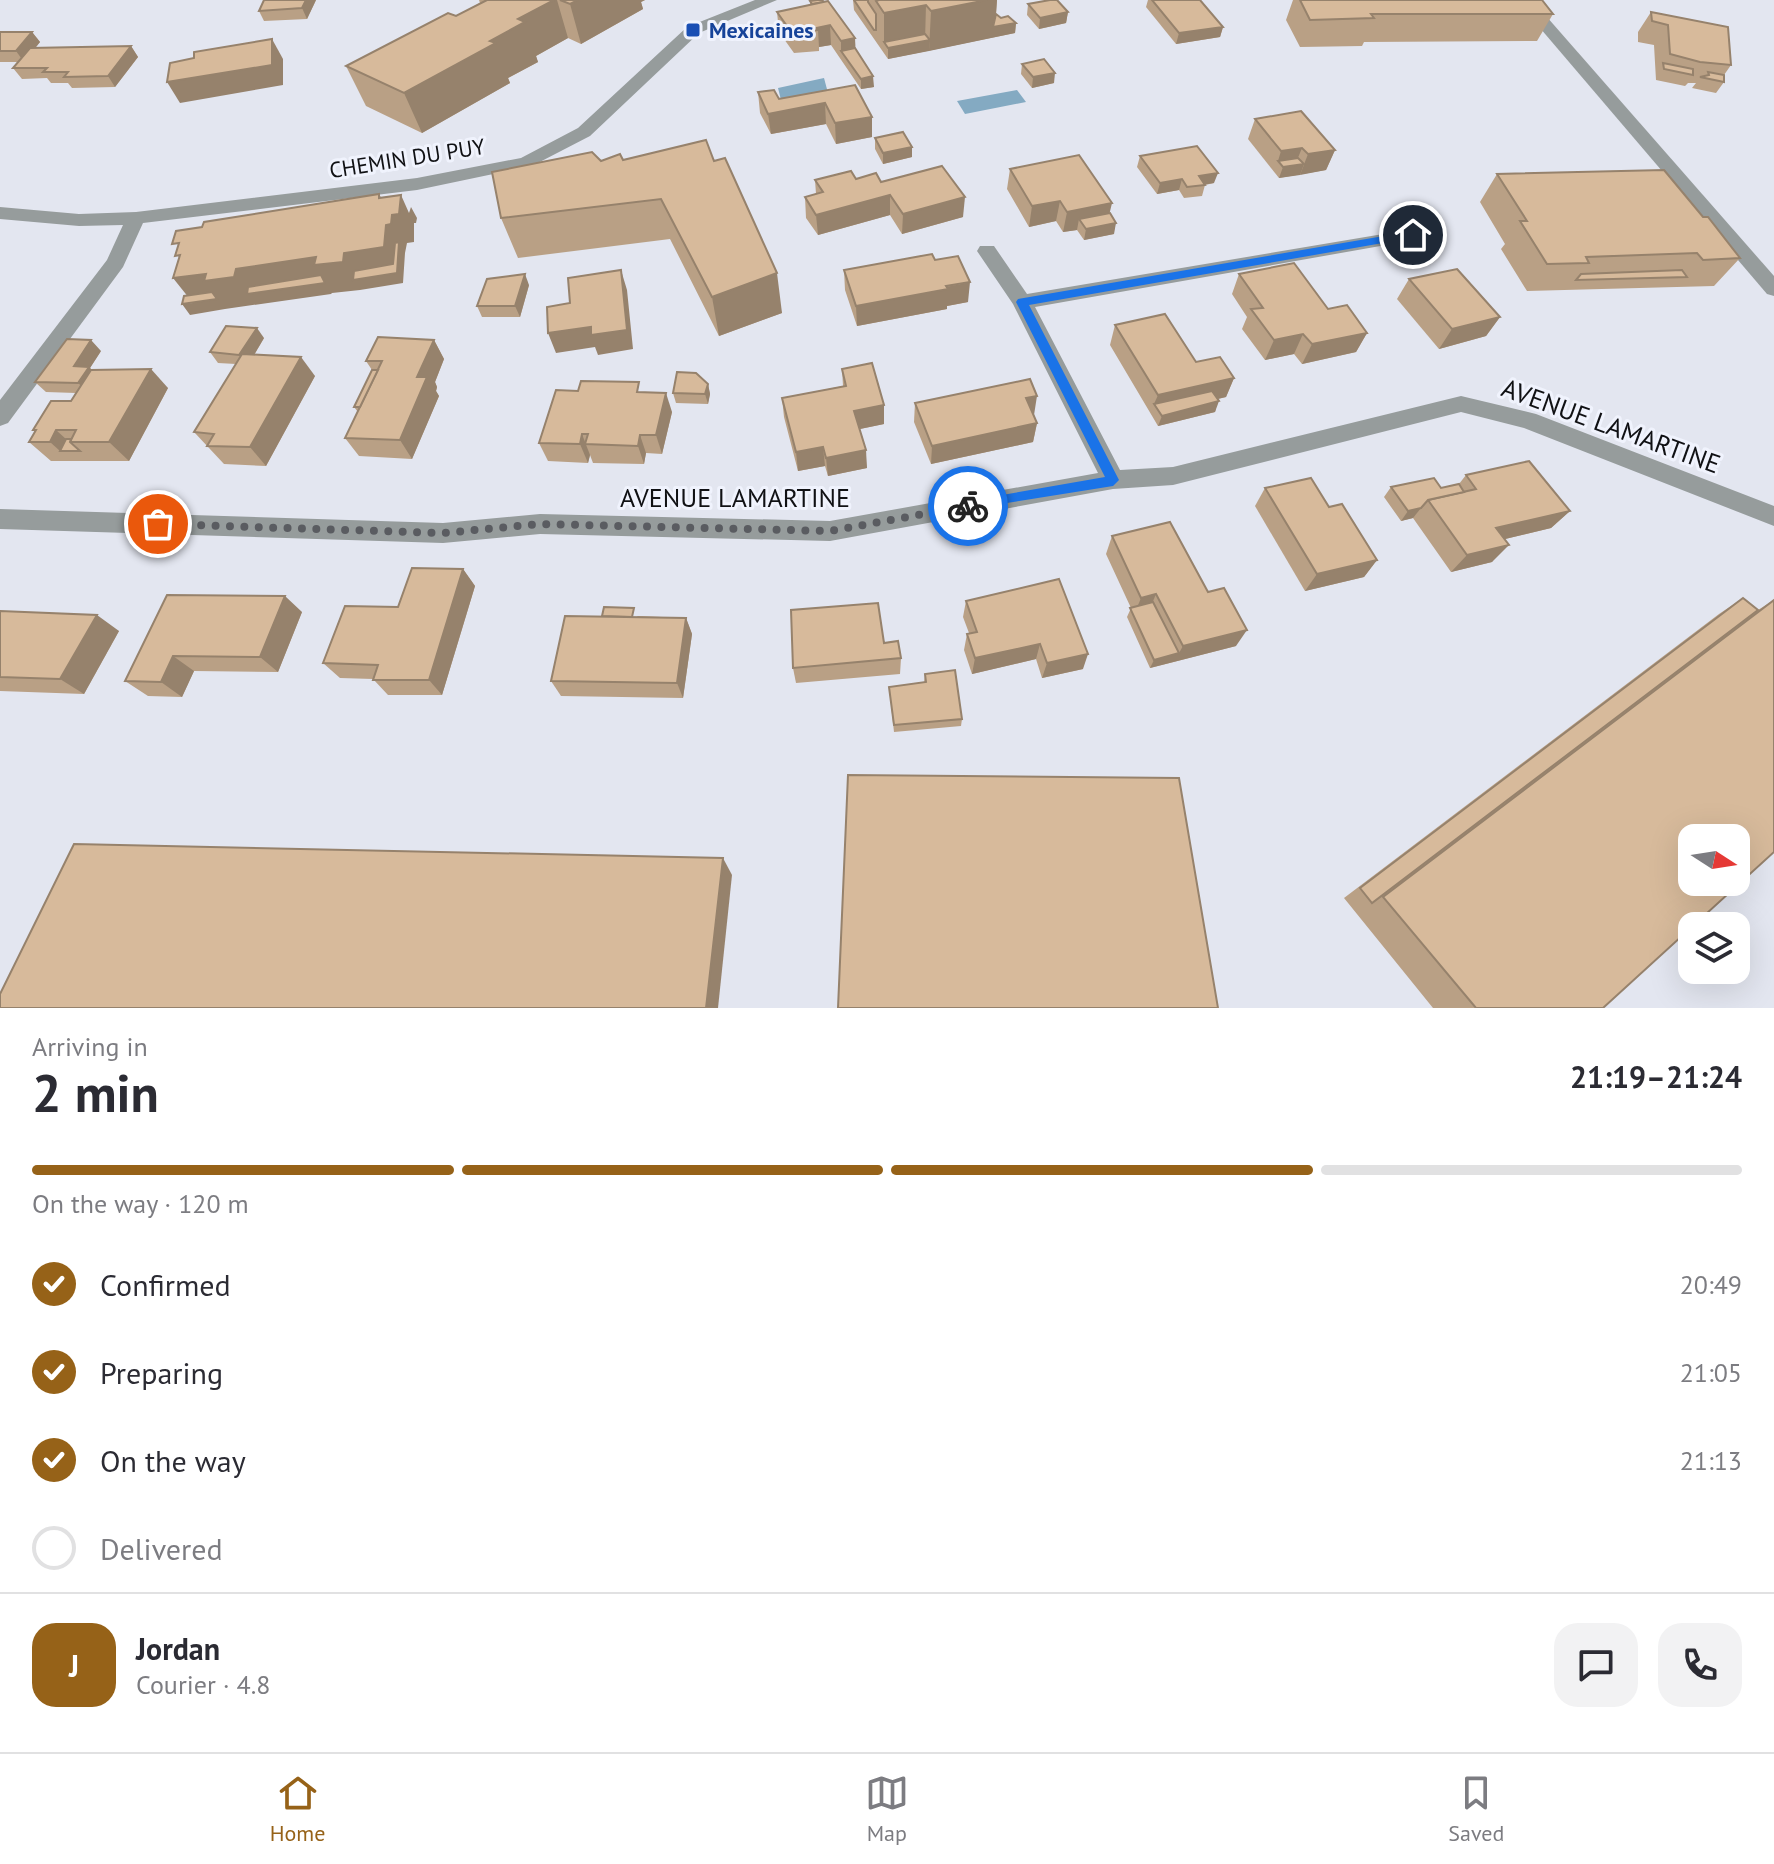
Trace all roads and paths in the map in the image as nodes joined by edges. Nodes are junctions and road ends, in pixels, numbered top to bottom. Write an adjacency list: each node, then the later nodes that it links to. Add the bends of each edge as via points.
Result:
1 (769, 0): 4 (street, CHEMIN DU PUY, via 693,30 584,132 526,162 417,184)
2 (1524, 0): 7 (street)
3 (0, 213): 4 (street, CHEMIN DU PUY, via 79,220)
4 (136, 218): 9 (street, via 116,262)
5 (1413, 235): 8 (street)
6 (987, 251): 8 (street)
7 (1774, 289)
8 (1022, 302): 10 (street)
9 (0, 417)
10 (1113, 480): 11 (street, AVENUE LAMARTINE, via 1173,476 1461,404 1528,420); 12 (street, AVENUE LAMARTINE, via 830,531 540,524 443,533)
11 (1774, 516)
12 (0, 519)

